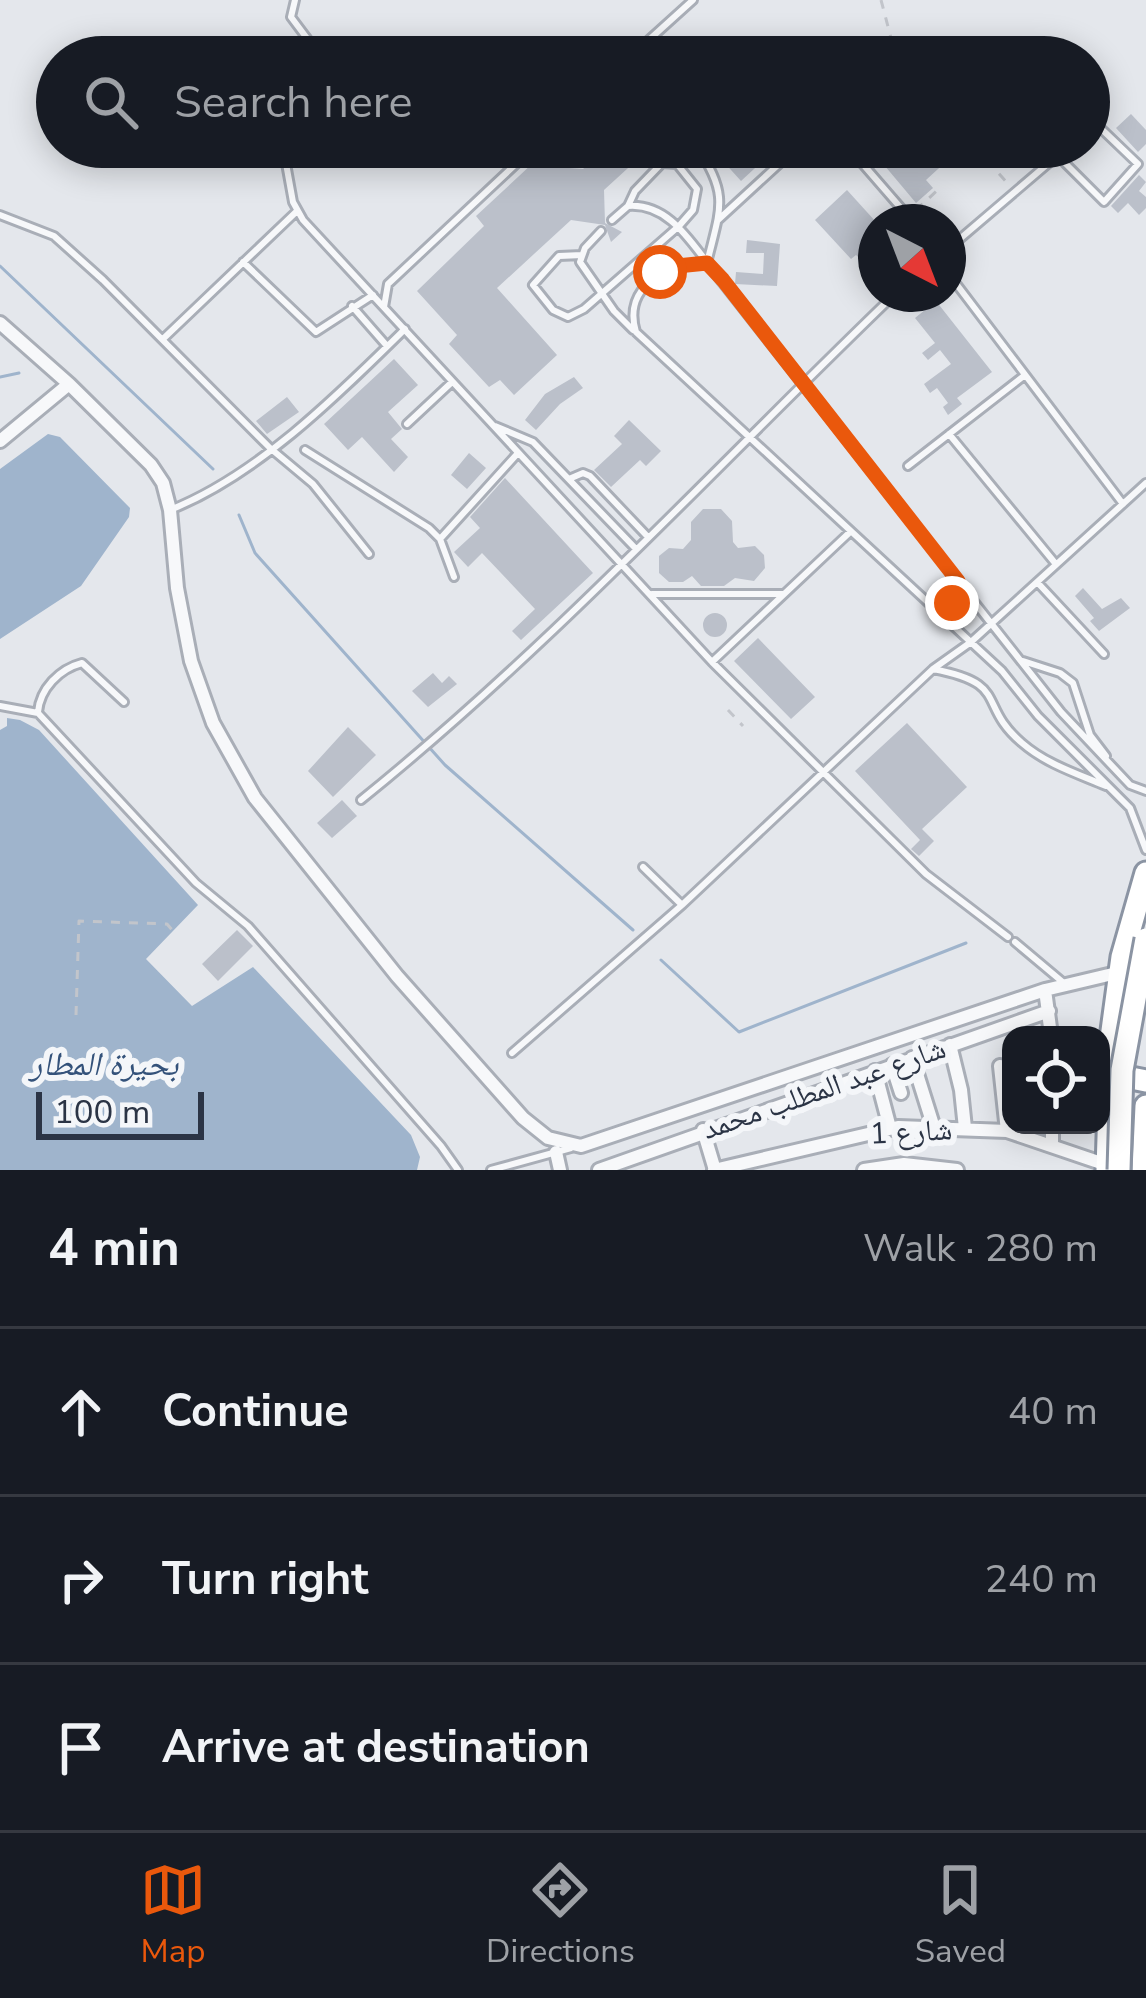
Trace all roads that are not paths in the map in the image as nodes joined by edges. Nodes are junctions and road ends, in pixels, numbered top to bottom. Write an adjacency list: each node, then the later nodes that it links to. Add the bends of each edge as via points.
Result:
1 (295, 0): 3 (lane, via 291,17)
2 (693, 0): 4 (lane)
3 (305, 36)
4 (653, 36)
5 (1110, 136): 14 (lane, via 1137,167 1102,203)
6 (287, 168): 17 (lane)
7 (512, 168): 27 (lane)
8 (657, 168): 16 (lane)
9 (680, 168): 21 (lane, via 697,189)
10 (710, 168): 20 (lane, via 719,182)
11 (775, 168): 20 (lane)
12 (866, 168): 15 (lane)
13 (1043, 168): 23 (lane)
14 (1068, 168)
15 (897, 204)
16 (628, 206): 19 (lane); 21 (lane)
17 (296, 212): 25 (lane); 28 (lane)
18 (0, 215): 38 (lane, via 64,244)
19 (612, 220)
20 (718, 220): 26 (lane)
21 (679, 226): 26 (lane); 30 (lane)
22 (601, 231): 24 (lane)
23 (966, 232)
24 (582, 255): 30 (lane); 30 (lane, via 560,256 534,290 568,317)
25 (243, 262): 32 (lane, via 316,332); 38 (lane)
26 (707, 263): 37 (lane, via 652,277 638,299); 43 (lane)
27 (388, 284): 28 (lane); 33 (lane)
28 (364, 285): 29 (lane)
29 (373, 295): 32 (lane); 33 (lane)
30 (602, 295): 37 (lane)
31 (966, 296): 40 (lane)
32 (352, 306): 39 (lane)
33 (384, 307): 36 (lane)
34 (877, 312): 43 (lane)
35 (0, 323): 42 (street)
36 (405, 329): 39 (lane); 41 (lane)
37 (636, 332): 47 (lane)
38 (163, 339): 49 (lane)
39 (387, 346): 49 (lane)
40 (1024, 375): 46 (lane); 55 (lane)
41 (453, 381): 44 (lane); 45 (lane)
42 (69, 384): 48 (street); 56 (street, via 158,473)
43 (805, 384): 47 (lane); 65 (lane)
44 (406, 424)
45 (491, 425): 51 (lane); 53 (lane, via 524,435)
46 (949, 434): 52 (lane); 62 (lane)
47 (748, 439): 57 (lane); 58 (lane)
48 (0, 441)
49 (270, 448): 56 (lane, via 211,493); 61 (lane, via 313,484)
50 (304, 450): 59 (lane)
51 (518, 453): 59 (lane); 63 (lane)
52 (908, 466)
53 (569, 479): 58 (lane, via 590,476); 60 (lane)
54 (1146, 483): 55 (lane)
55 (1123, 504): 62 (lane)
56 (170, 509): 116 (street, via 191,661 248,787 397,976 523,1118 548,1138)
57 (849, 533): 68 (lane); 69 (lane)
58 (648, 537): 60 (lane)
59 (440, 539): 64 (lane)
60 (636, 549): 63 (lane)
61 (369, 554)
62 (1055, 563): 66 (lane)
63 (623, 565): 67 (lane); 85 (lane, via 437,740)
64 (454, 577)
65 (958, 581): 69 (lane, via 952,603); 70 (lane)
66 (1035, 581): 70 (lane); 72 (lane)
67 (649, 593): 68 (lane); 74 (lane)
68 (787, 594): 74 (lane)
69 (930, 608): 71 (lane)
70 (993, 623): 71 (lane); 73 (lane)
71 (971, 642): 75 (lane); 80 (lane)
72 (1104, 654)
73 (1022, 661): 78 (lane); 82 (lane, via 1073,683 1090,735)
74 (712, 662): 81 (lane)
75 (933, 669): 81 (lane); 83 (lane, via 978,682 1027,748)
76 (124, 702): 79 (lane, via 89,667 75,664 47,686)
77 (0, 706): 79 (lane)
78 (1061, 712): 80 (lane); 82 (lane)
79 (38, 713): 120 (lane, via 196,883 248,926)
80 (1047, 725): 83 (lane)
81 (826, 774): 89 (lane); 92 (lane, via 926,874)
82 (1118, 774): 84 (lane)
83 (1110, 787): 84 (lane)
84 (1139, 798): 86 (lane)
85 (361, 800)
86 (1146, 850)
87 (643, 867): 89 (lane)
88 (1146, 873): 91 (highway)
89 (682, 905): 98 (lane)
90 (1146, 939): 119 (highway, bridge)
91 (1121, 972): 92 (street); 96 (highway)
92 (1065, 984): 93 (street)
93 (1045, 990): 94 (street); 116 (street)
94 (1049, 1011): 95 (street); 97 (street, شارع عبد المطلب محمد)
95 (1050, 1026)
96 (1109, 1026)
97 (950, 1045): 100 (street, شارع عبد المطلب محمد); 111 (street)
98 (512, 1053)
99 (1110, 1057): 101 (highway)
100 (912, 1058): 102 (street, شارع عبد المطلب محمد); 110 (street)
101 (1111, 1062): 105 (highway, via 1126,1077); 119 (highway)
102 (892, 1065): 104 (street, شارع عبد المطلب محمد); 107 (street)
103 (1000, 1066): 106 (street)
104 (875, 1071): 109 (street); 112 (street, شارع عبد المطلب محمد)
105 (1146, 1081)
106 (1002, 1085)
107 (901, 1093)
108 (1146, 1106): 127 (highway)
109 (890, 1128): 110 (street, شارع 1); 124 (street, شارع 1)
110 (934, 1128): 111 (street, شارع 1)
111 (965, 1128): 113 (street, شارع 1)
112 (704, 1130): 123 (street, شارع عبد المطلب محمد); 124 (street)
113 (1002, 1131)
114 (1016, 1134): 117 (street, شارع 1)
115 (1052, 1134): 117 (street)
116 (581, 1146): 118 (lane)
117 (1052, 1146): 119 (street, شارع 1)
118 (556, 1152): 121 (lane); 122 (street)
119 (1111, 1168)
120 (458, 1170)
121 (491, 1170)
122 (560, 1170)
123 (599, 1170)
124 (714, 1170)
125 (864, 1170): 126 (street)
126 (958, 1170)
127 (1143, 1170)

